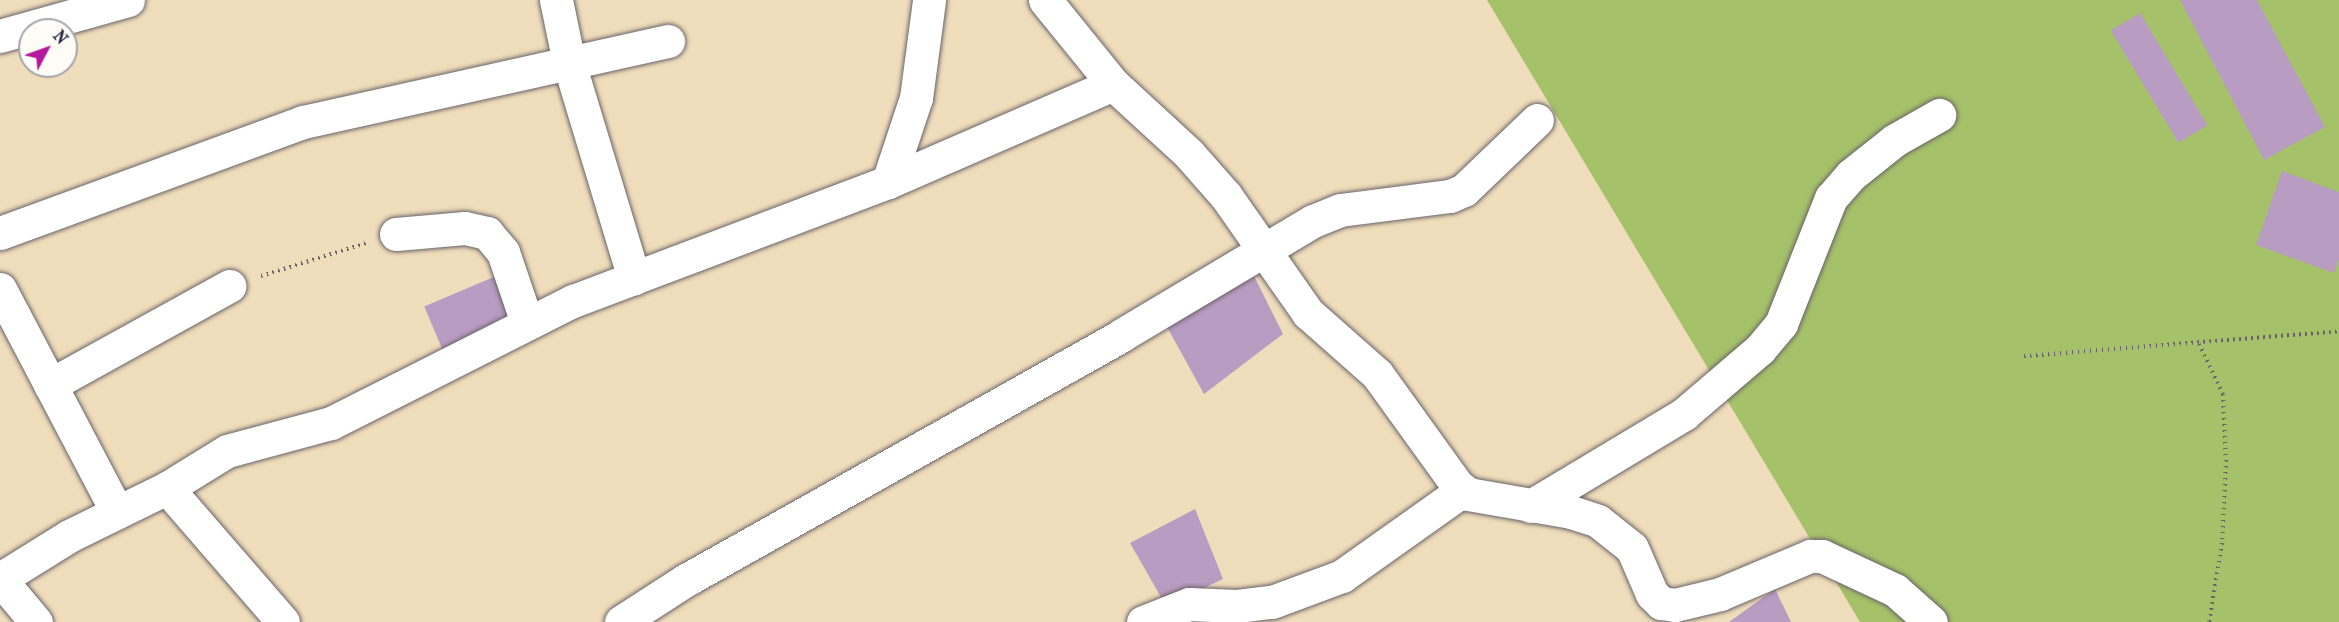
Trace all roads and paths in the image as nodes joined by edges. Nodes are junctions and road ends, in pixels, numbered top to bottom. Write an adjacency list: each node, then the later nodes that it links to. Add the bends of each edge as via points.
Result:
1 (128, 0): 5 (street)
2 (556, 0): 7 (street)
3 (929, 0): 11 (street, via 916,98)
4 (1045, 0): 8 (street)
5 (0, 36)
6 (668, 41): 7 (street)
7 (569, 63): 12 (street, via 303,122); 15 (street)
8 (1113, 84): 11 (street); 14 (street, via 1189,154 1226,196)
9 (1939, 115): 25 (street, via 1895,140 1851,175 1831,198 1781,324 1760,350 1684,414)
10 (1537, 120): 14 (street, via 1464,190 1450,196 1340,210 1313,221)
11 (888, 182): 15 (street)
12 (0, 232)
13 (396, 234): 16 (path); 18 (street, via 465,228 487,232 503,252)
14 (1266, 253): 24 (street, via 1308,313 1377,374); 30 (street, via 686,580)
15 (634, 278): 18 (street)
16 (229, 286): 22 (street)
17 (0, 289): 22 (street)
18 (527, 323): 23 (street, via 331,423 244,443)
19 (2339, 332): 20 (path)
20 (2199, 344): 21 (path); 33 (path, via 2223,394 2226,460 2222,543)
21 (2024, 356)
22 (50, 385): 26 (street)
23 (166, 488): 26 (street); 29 (street)
24 (1463, 490): 25 (street, via 1480,499); 31 (street, via 1342,576 1272,602 1237,606 1189,604)
25 (1531, 506): 32 (street, via 1583,515 1626,542 1652,594 1661,603 1675,605 1720,594 1809,556 1822,556 1895,590)
26 (117, 512): 27 (street)
27 (0, 579): 28 (street)
28 (36, 622)
29 (283, 622)
30 (621, 622)
31 (1143, 622)
32 (1931, 622)
33 (2209, 622)

